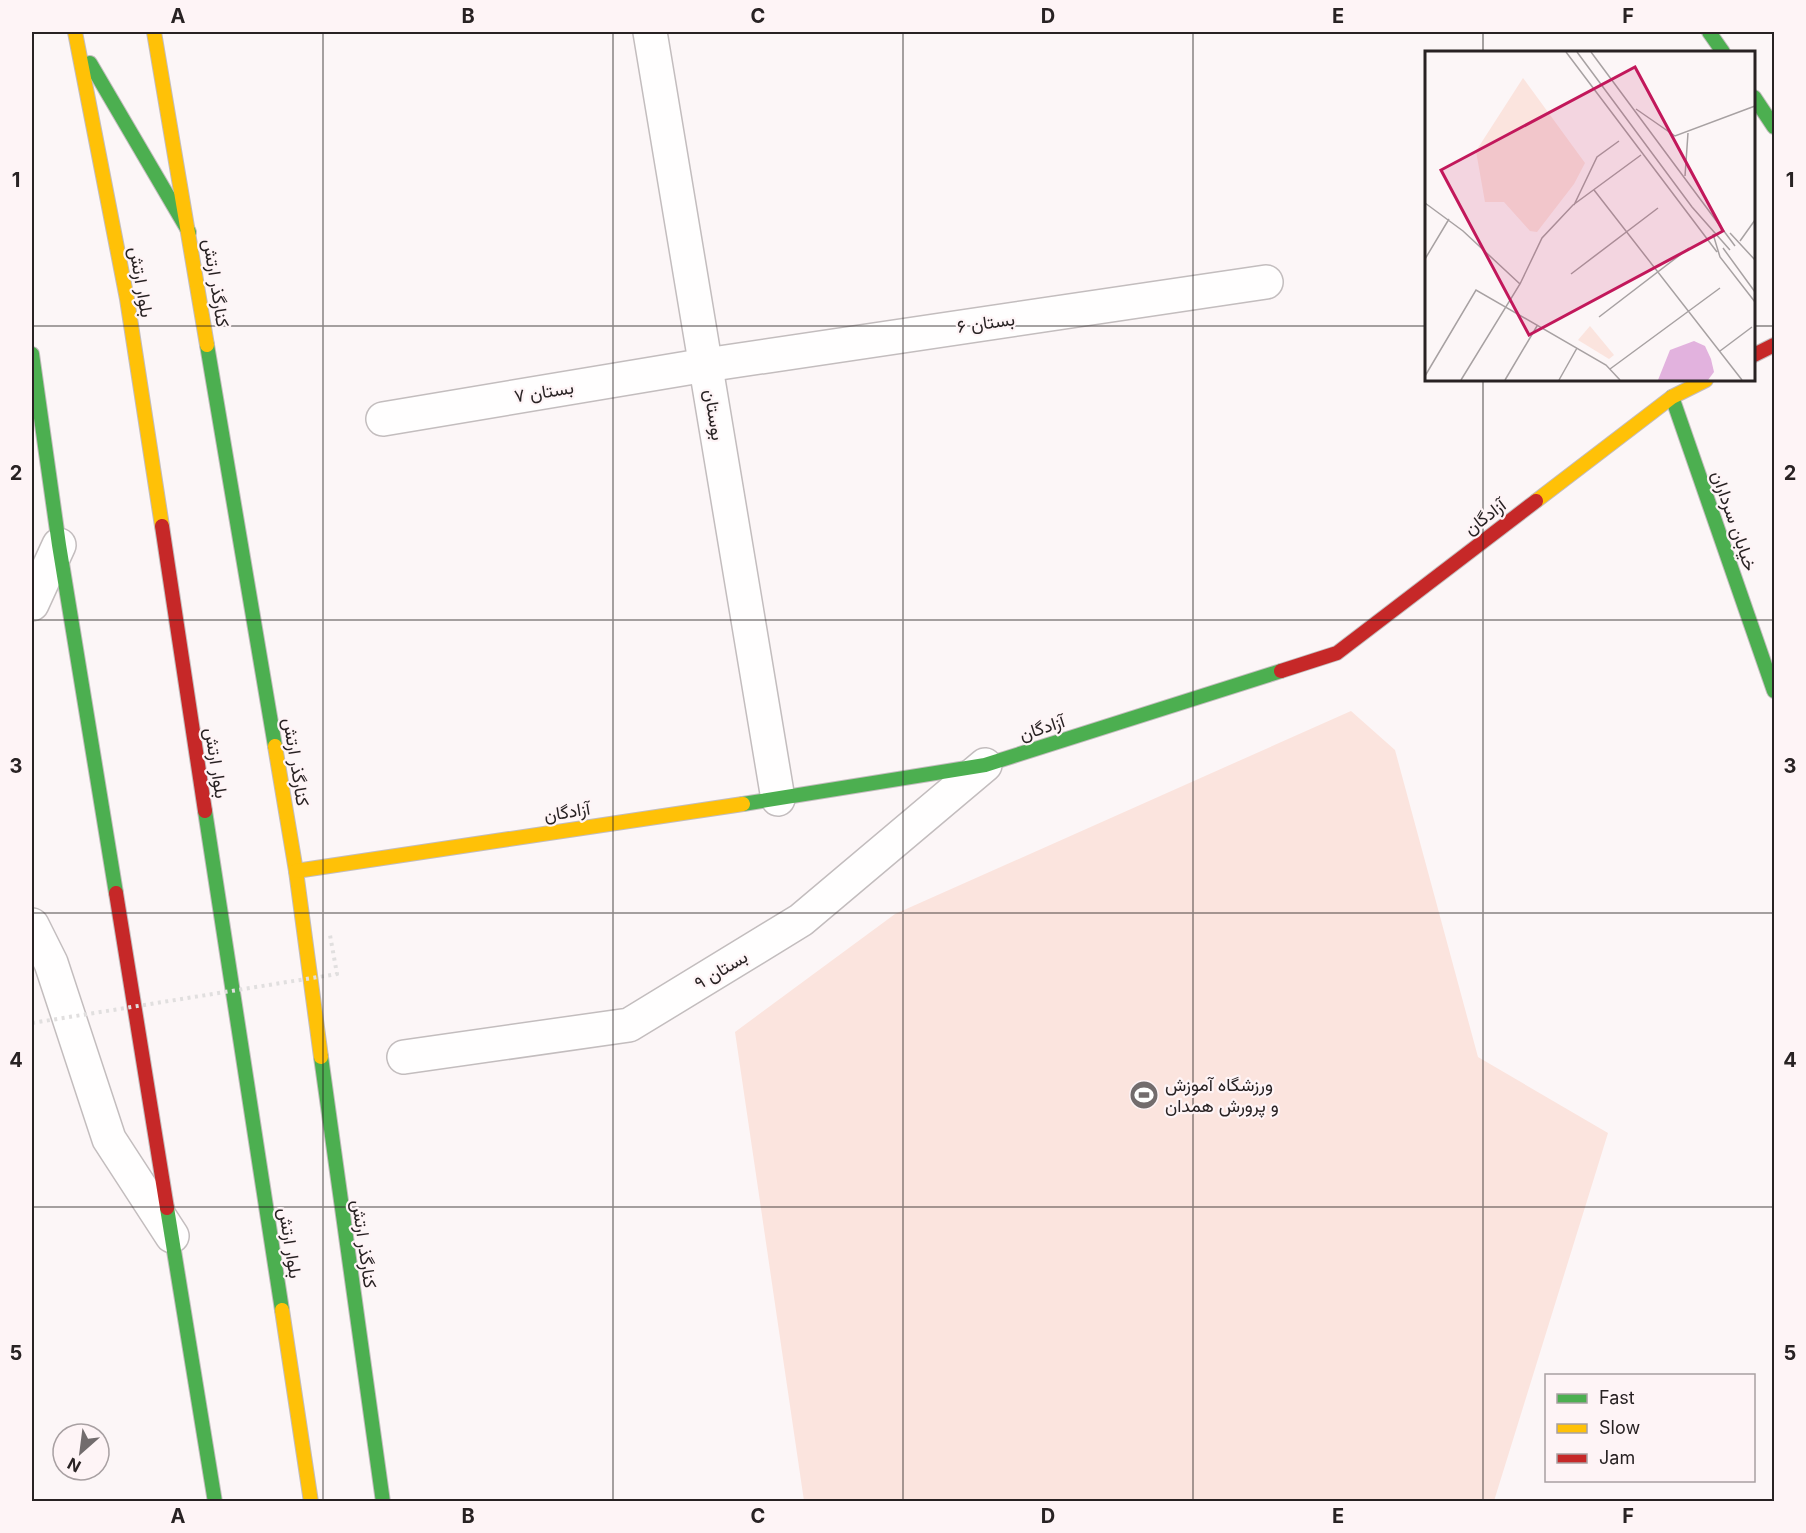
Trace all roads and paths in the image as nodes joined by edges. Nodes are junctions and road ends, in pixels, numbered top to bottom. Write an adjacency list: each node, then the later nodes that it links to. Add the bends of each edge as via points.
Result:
1 (154, 32): 6 (main road, کنارگذر ارتش)
2 (650, 32): 11 (street, بوستان)
3 (78, 34): 6 (main road); 27 (main road, بلوار ارتش, via 127,299)
4 (1755, 98): 5 (main road)
5 (1774, 127)
6 (189, 232): 20 (main road, کنارگذر ارتش)
7 (1266, 282): 11 (street, بستان ۶)
8 (1774, 345): 10 (main road)
9 (32, 354): 15 (main road)
10 (1755, 355)
11 (706, 365): 14 (street, بستان ۷); 19 (street, بوستان)
12 (1704, 381): 13 (main road, آزادگان)
13 (1672, 397): 17 (main road, خیابان سرداران); 18 (main road, آزادگان, via 1337,653)
14 (382, 419)
15 (59, 545): 16 (street); 25 (main road)
16 (32, 604)
17 (1774, 691)
18 (985, 765): 19 (main road, آزادگان); 24 (street, بستان ۹, via 801,920 629,1025)
19 (778, 798): 20 (main road, آزادگان)
20 (296, 871): 28 (main road, کنارگذر ارتش)
21 (32, 925): 25 (street, via 51,963 110,1139)
22 (330, 935): 23 (path, bridge, via 337,974)
23 (32, 1023)
24 (404, 1057)
25 (172, 1236): 26 (main road)
26 (215, 1502)
27 (311, 1502)
28 (383, 1502)

